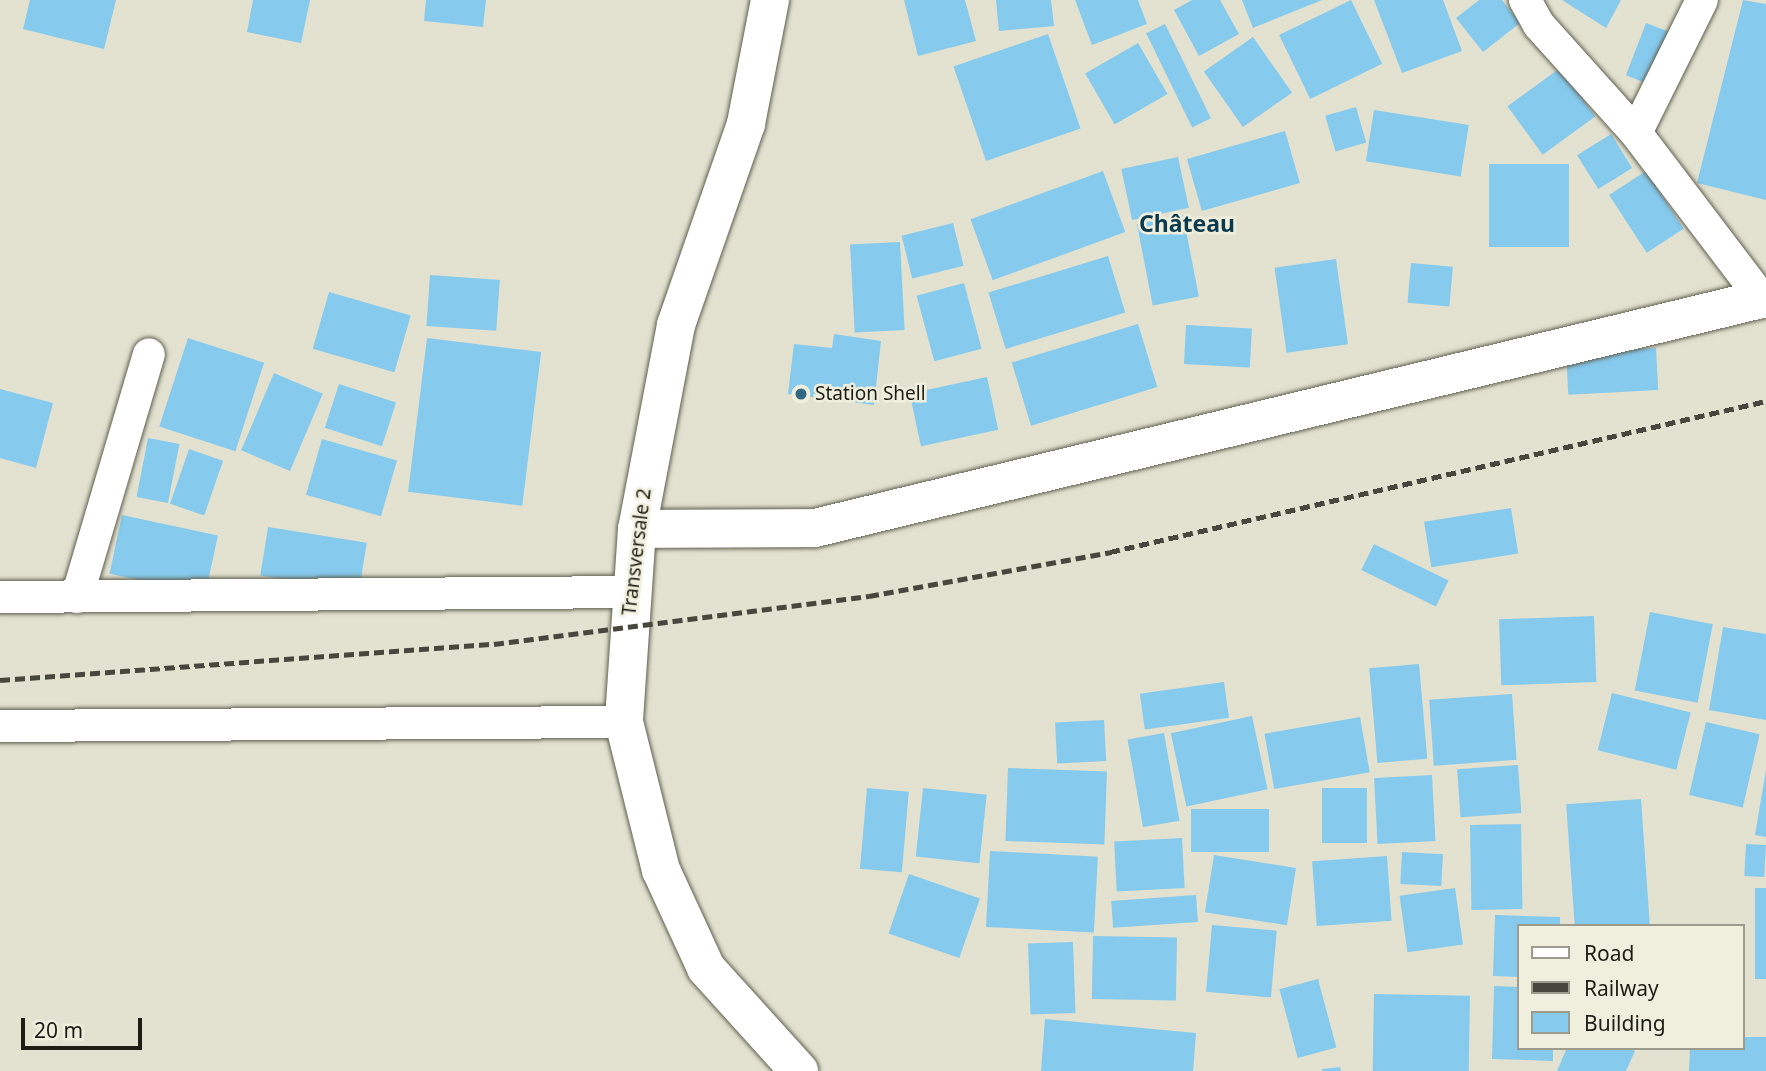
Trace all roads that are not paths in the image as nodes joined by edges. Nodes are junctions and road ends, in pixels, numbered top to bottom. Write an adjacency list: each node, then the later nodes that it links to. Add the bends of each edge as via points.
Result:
1 (770, 0): 7 (main road, Transversale 2, via 746,124 676,325)
2 (1525, 0): 4 (street, via 1539,25)
3 (1702, 0): 4 (street)
4 (1636, 132): 5 (street)
5 (1764, 298): 7 (main road, via 815,528)
6 (149, 354): 10 (street)
7 (637, 529): 8 (main road, Transversale 2)
8 (632, 592): 10 (street); 11 (main road, Transversale 2)
9 (0, 597): 10 (street)
10 (76, 597)
11 (624, 722): 12 (street); 13 (main road, Transversale 2, via 661,870 706,968)
12 (0, 726)
13 (799, 1071)

